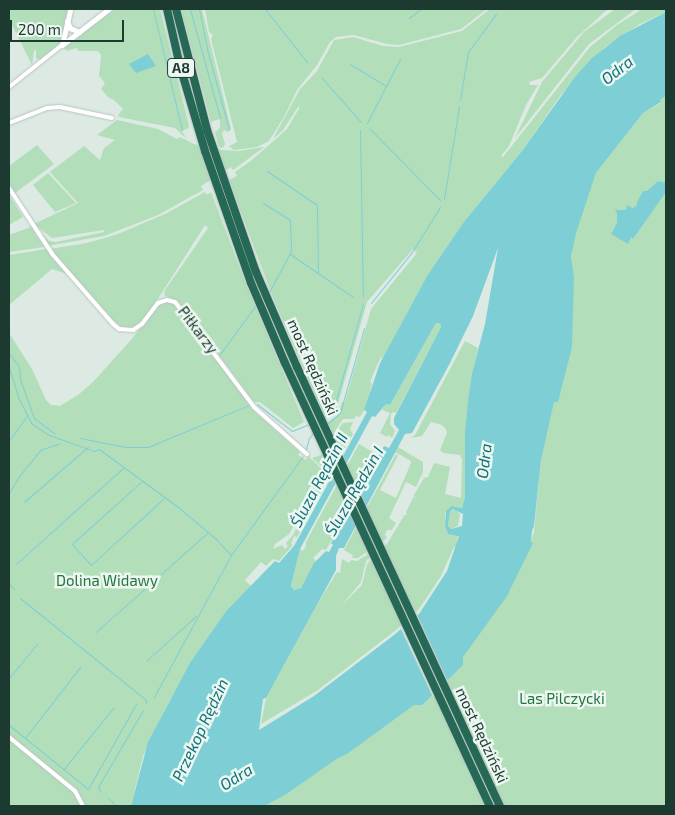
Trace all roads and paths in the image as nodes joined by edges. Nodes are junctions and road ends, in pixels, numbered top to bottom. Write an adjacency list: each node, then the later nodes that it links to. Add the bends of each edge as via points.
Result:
1 (70, 9): 5 (street)
2 (109, 9): 6 (street)
3 (167, 9): 15 (highway, most Rędziński / A8, via 197,126 236,244 285,363)
4 (176, 9): 16 (highway, most Rędziński / A8, via 206,124 256,272 293,359)
5 (67, 20): 6 (street, via 70,28); 7 (street)
6 (79, 32): 7 (street)
7 (62, 45): 8 (street)
8 (9, 87)
9 (112, 118): 10 (street, via 60,107 47,108)
10 (9, 123)
11 (9, 188): 12 (street, Piłkarzy, via 53,255 112,324 119,329 133,330 142,324 158,303 175,302 254,407)
12 (307, 454)
13 (9, 737): 14 (street, via 74,791)
14 (83, 806)
15 (490, 806)
16 (500, 806)

